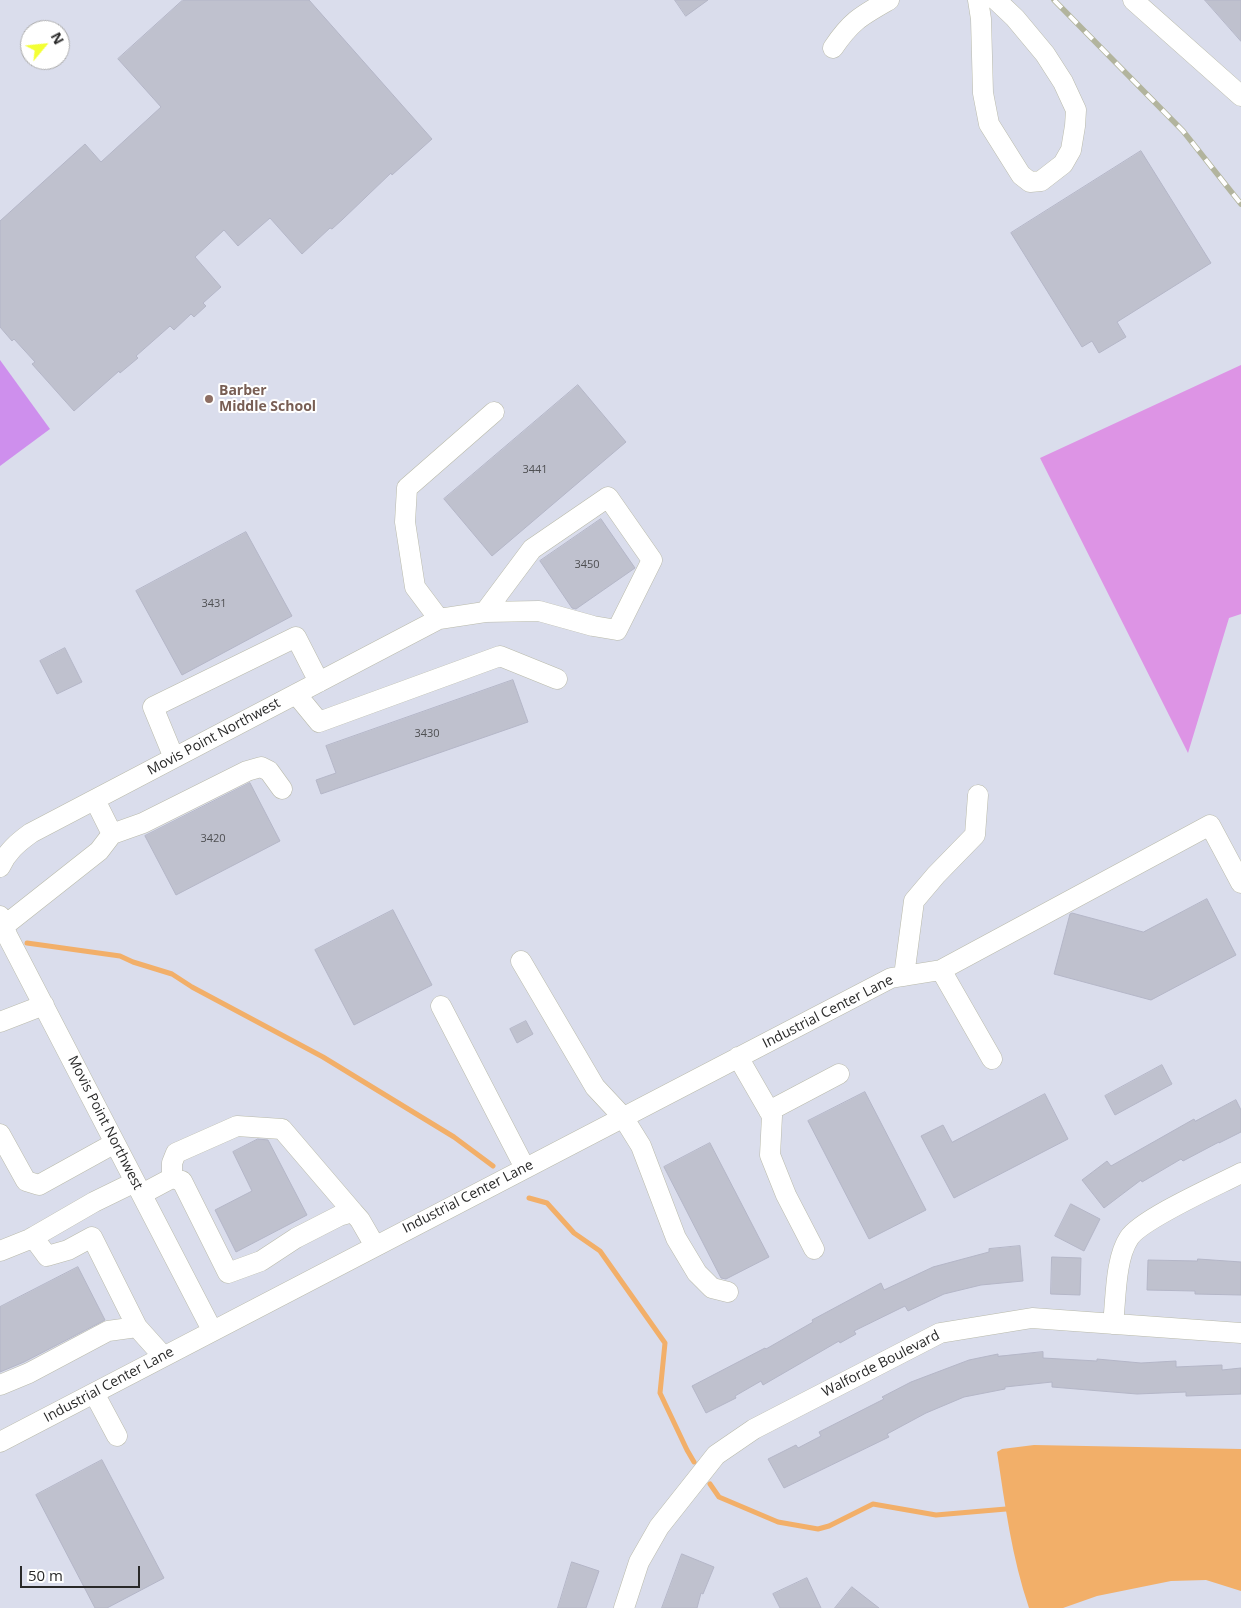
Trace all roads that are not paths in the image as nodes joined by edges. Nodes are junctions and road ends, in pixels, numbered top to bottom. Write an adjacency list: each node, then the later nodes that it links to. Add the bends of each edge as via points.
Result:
1 (889, 0): 5 (street, via 855,20)
2 (978, 0): 3 (street, via 983,93 989,124 1021,175 1030,182 1041,181 1063,164 1071,150 1076,110 1045,54 1016,18)
3 (996, 0)
4 (1133, 0): 6 (street)
5 (833, 48)
6 (1241, 96)
7 (494, 412): 9 (street, via 407,488 405,522 415,587)
8 (485, 612): 8 (street, Movis Point Northwest, via 539,611 617,630 652,560 608,497 532,549); 9 (street, Movis Point Northwest)
9 (439, 620): 11 (street, Movis Point Northwest)
10 (557, 679): 12 (street, via 500,656 319,722)
11 (319, 682): 12 (street, Movis Point Northwest); 13 (street, via 296,638 154,707)
12 (296, 694): 13 (street, Movis Point Northwest)
13 (174, 758): 16 (street, Movis Point Northwest)
14 (282, 789): 17 (street, via 269,770 261,766)
15 (978, 795): 23 (street, via 975,835 914,901)
16 (95, 800): 17 (street); 18 (street, Movis Point Northwest, via 17,842)
17 (112, 834): 20 (street, via 99,851)
18 (0, 867)
19 (1241, 883): 22 (street, Industrial Center Lane, via 1210,824)
20 (2, 921): 24 (street, Movis Point Northwest)
21 (521, 961): 31 (street, via 595,1088)
22 (941, 970): 23 (street, Industrial Center Lane); 28 (street)
23 (904, 976): 27 (street, Industrial Center Lane, via 892,978)
24 (44, 1005): 26 (street); 33 (street, Movis Point Northwest)
25 (441, 1006): 34 (street)
26 (0, 1022)
27 (738, 1057): 30 (street); 31 (street, Industrial Center Lane)
28 (992, 1058)
29 (839, 1074): 30 (street)
30 (769, 1111): 41 (street, via 772,1116 770,1155)
31 (623, 1117): 34 (street, Industrial Center Lane); 43 (street, via 641,1146 676,1238 697,1273 712,1288)
32 (0, 1134): 33 (street, via 26,1181 39,1185)
33 (115, 1142): 37 (street, Movis Point Northwest)
34 (525, 1168): 40 (street, Industrial Center Lane)
35 (1241, 1173): 44 (street, via 1146,1222 1129,1237 1120,1261)
36 (172, 1178): 37 (street); 38 (street, via 176,1153 237,1126 282,1129); 38 (street, via 182,1181 228,1273 261,1262 296,1238 338,1216)
37 (139, 1188): 39 (street, via 94,1202); 46 (street, Movis Point Northwest)
38 (353, 1212): 40 (street)
39 (33, 1237): 42 (street); 45 (street, via 47,1256 68,1250 92,1237)
40 (375, 1246): 46 (street, Industrial Center Lane)
41 (814, 1249)
42 (0, 1251)
43 (728, 1292)
44 (1113, 1324): 47 (street, Walforde Boulevard); 53 (street, Walforde Boulevard, via 1032,1318 940,1333 754,1429 716,1455 659,1527 639,1562)
45 (137, 1327): 48 (street); 49 (street, via 108,1331)
46 (212, 1330): 48 (street, Industrial Center Lane)
47 (1241, 1333)
48 (163, 1356): 50 (street, Industrial Center Lane)
49 (0, 1385)
50 (94, 1393): 51 (street); 52 (street, Industrial Center Lane)
51 (117, 1436)
52 (0, 1442)
53 (624, 1608)

